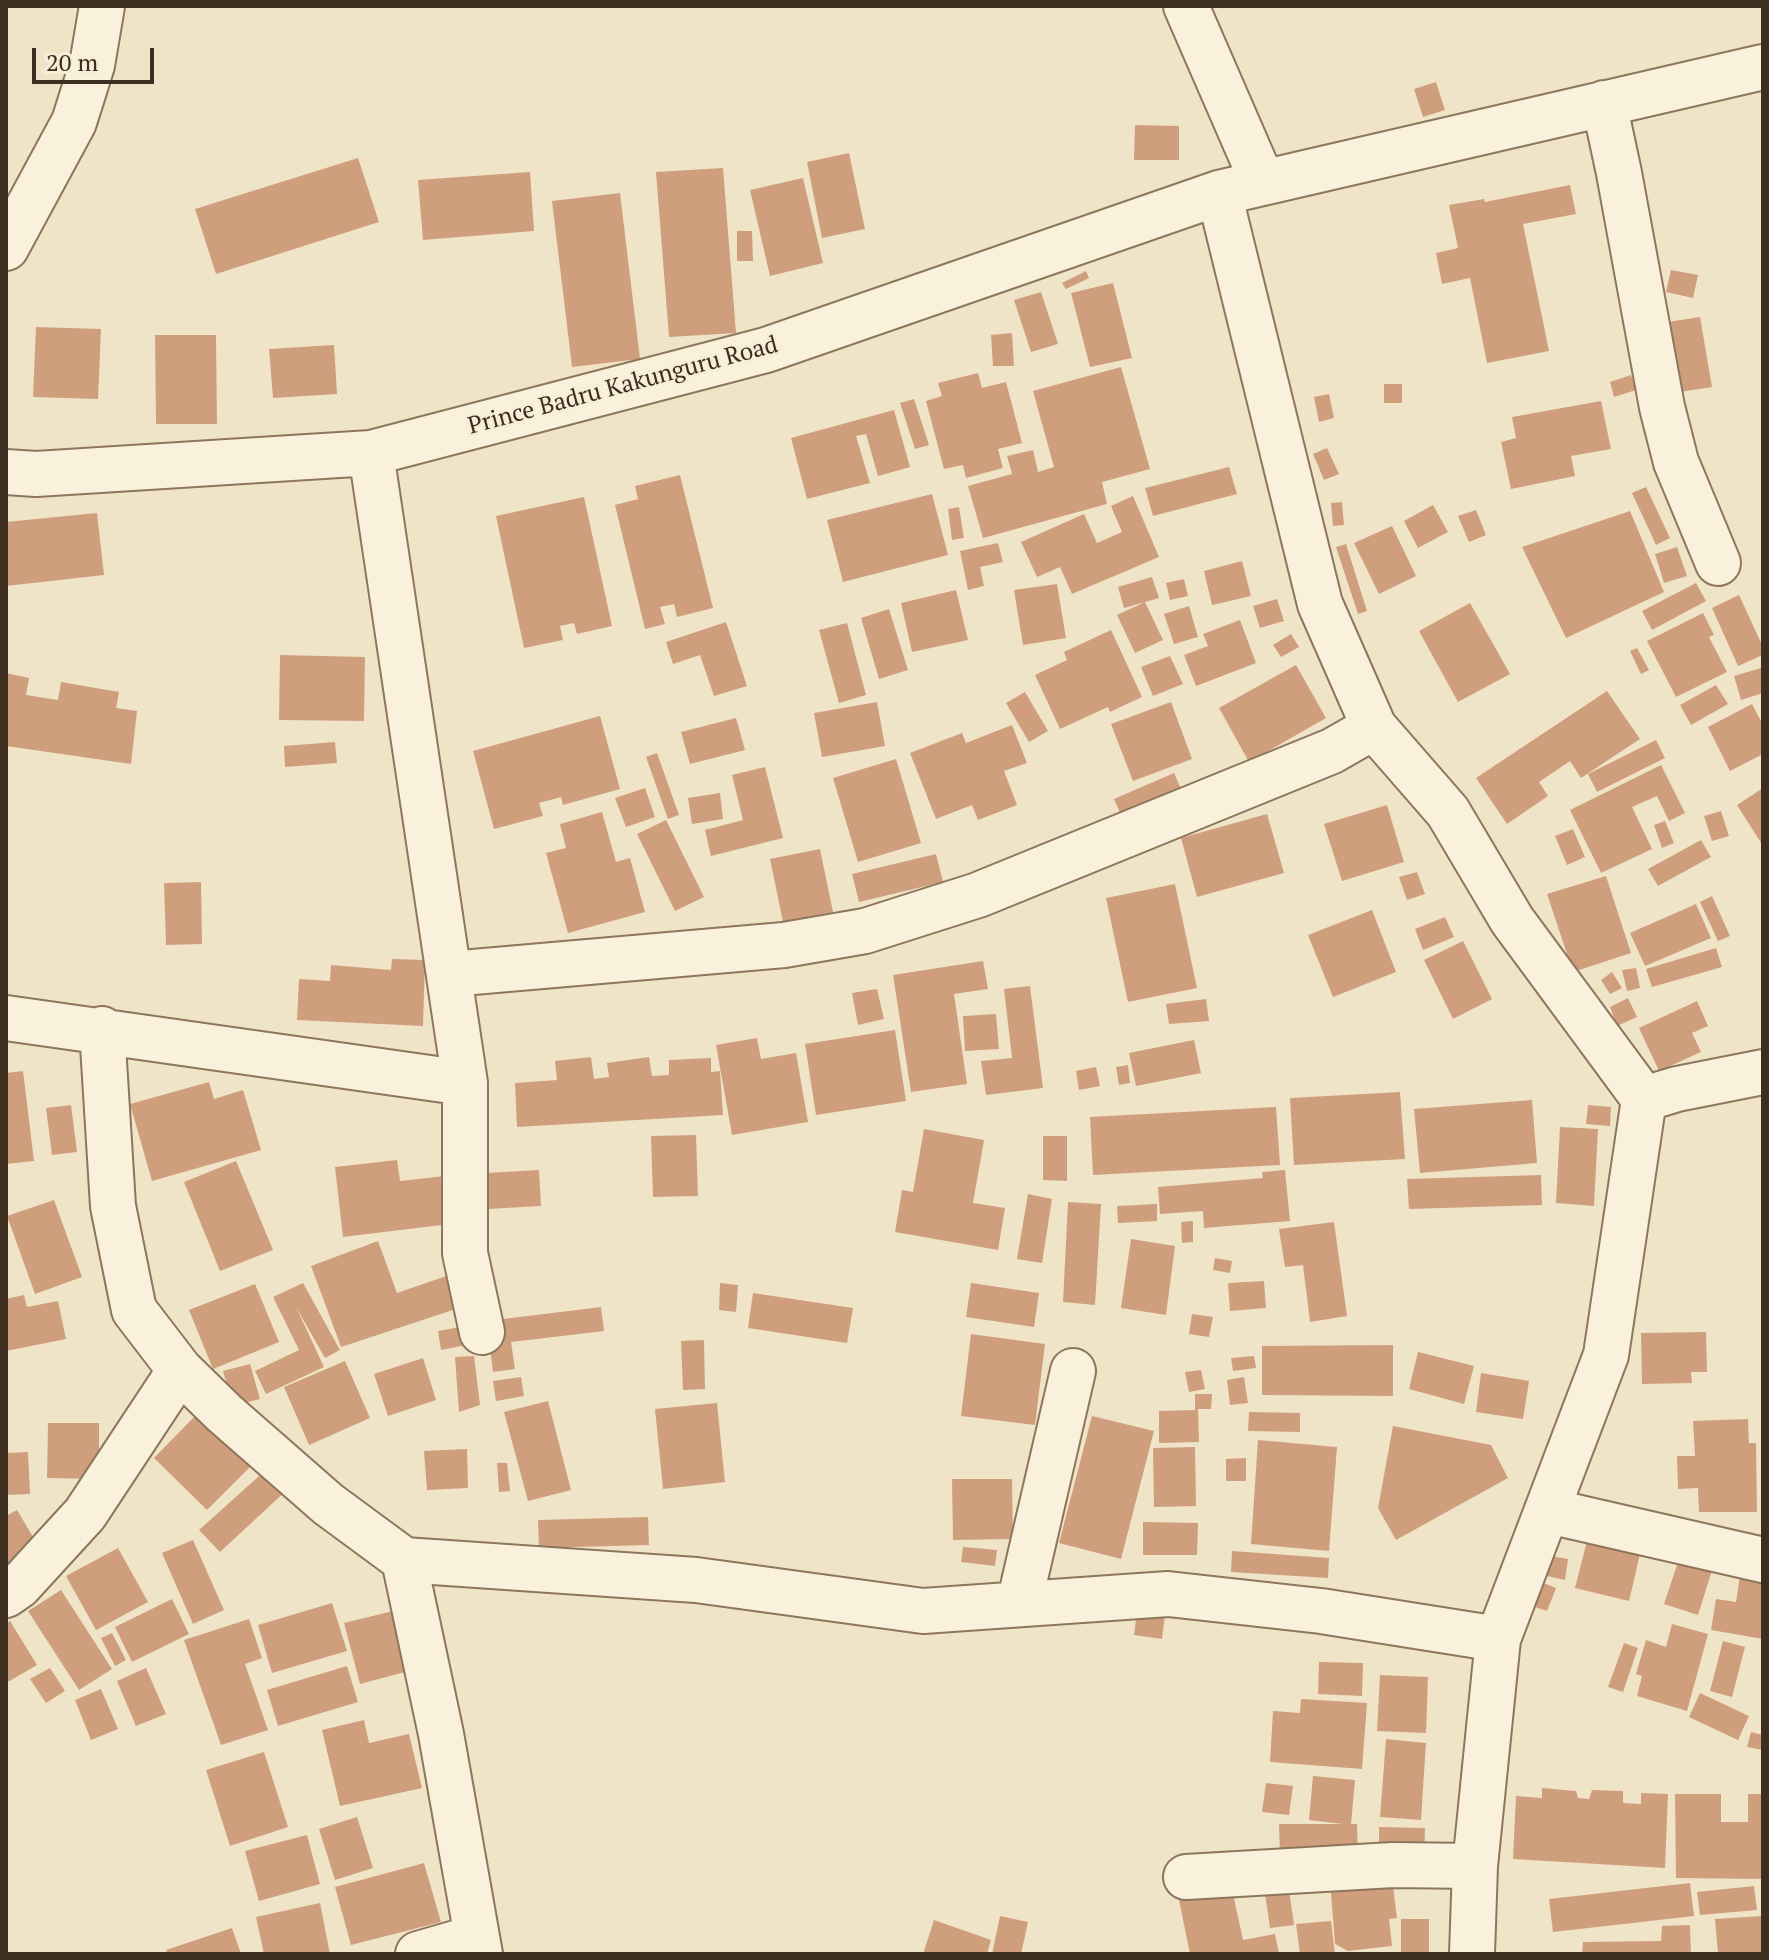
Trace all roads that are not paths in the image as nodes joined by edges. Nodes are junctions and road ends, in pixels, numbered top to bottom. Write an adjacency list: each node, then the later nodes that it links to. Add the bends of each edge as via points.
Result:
1 (102, 6): 7 (street, via 92,65 74,122)
2 (1186, 6): 5 (street)
3 (1763, 67): 4 (street, Prince Badru Kakunguru Road)
4 (1604, 103): 5 (street, Prince Badru Kakunguru Road); 10 (street, via 1662,407 1676,462)
5 (1263, 183): 6 (street, Prince Badru Kakunguru Road)
6 (1219, 193): 8 (street, Prince Badru Kakunguru Road, via 766,350); 11 (street, via 1320,604)
7 (6, 248)
8 (371, 453): 9 (street, Prince Badru Kakunguru Road); 12 (street)
9 (6, 472)
10 (1718, 563)
11 (1374, 727): 12 (street, via 1332,751 978,895 865,931 784,945); 17 (street, via 1448,812 1512,920)
12 (450, 974): 16 (street)
13 (6, 1018): 14 (street)
14 (102, 1029): 16 (street); 19 (street, via 113,1206 134,1310)
15 (1763, 1072): 17 (street)
16 (465, 1083): 18 (street, via 465,1253)
17 (1644, 1099): 21 (street, via 1606,1355)
18 (482, 1332)
19 (180, 1370): 22 (street, via 328,1504); 24 (street, via 85,1514)
20 (1073, 1371): 25 (street)
21 (1549, 1511): 23 (street); 26 (street)
22 (404, 1560): 25 (street, via 696,1580 923,1611); 29 (street)
23 (1763, 1560)
24 (6, 1595)
25 (1019, 1604): 26 (street, via 1168,1594)
26 (1498, 1639): 27 (street)
27 (1475, 1866): 28 (street, via 1393,1865); 31 (street)
28 (1186, 1877)
29 (479, 1946): 30 (street)
30 (418, 1954)
31 (1472, 1954)

